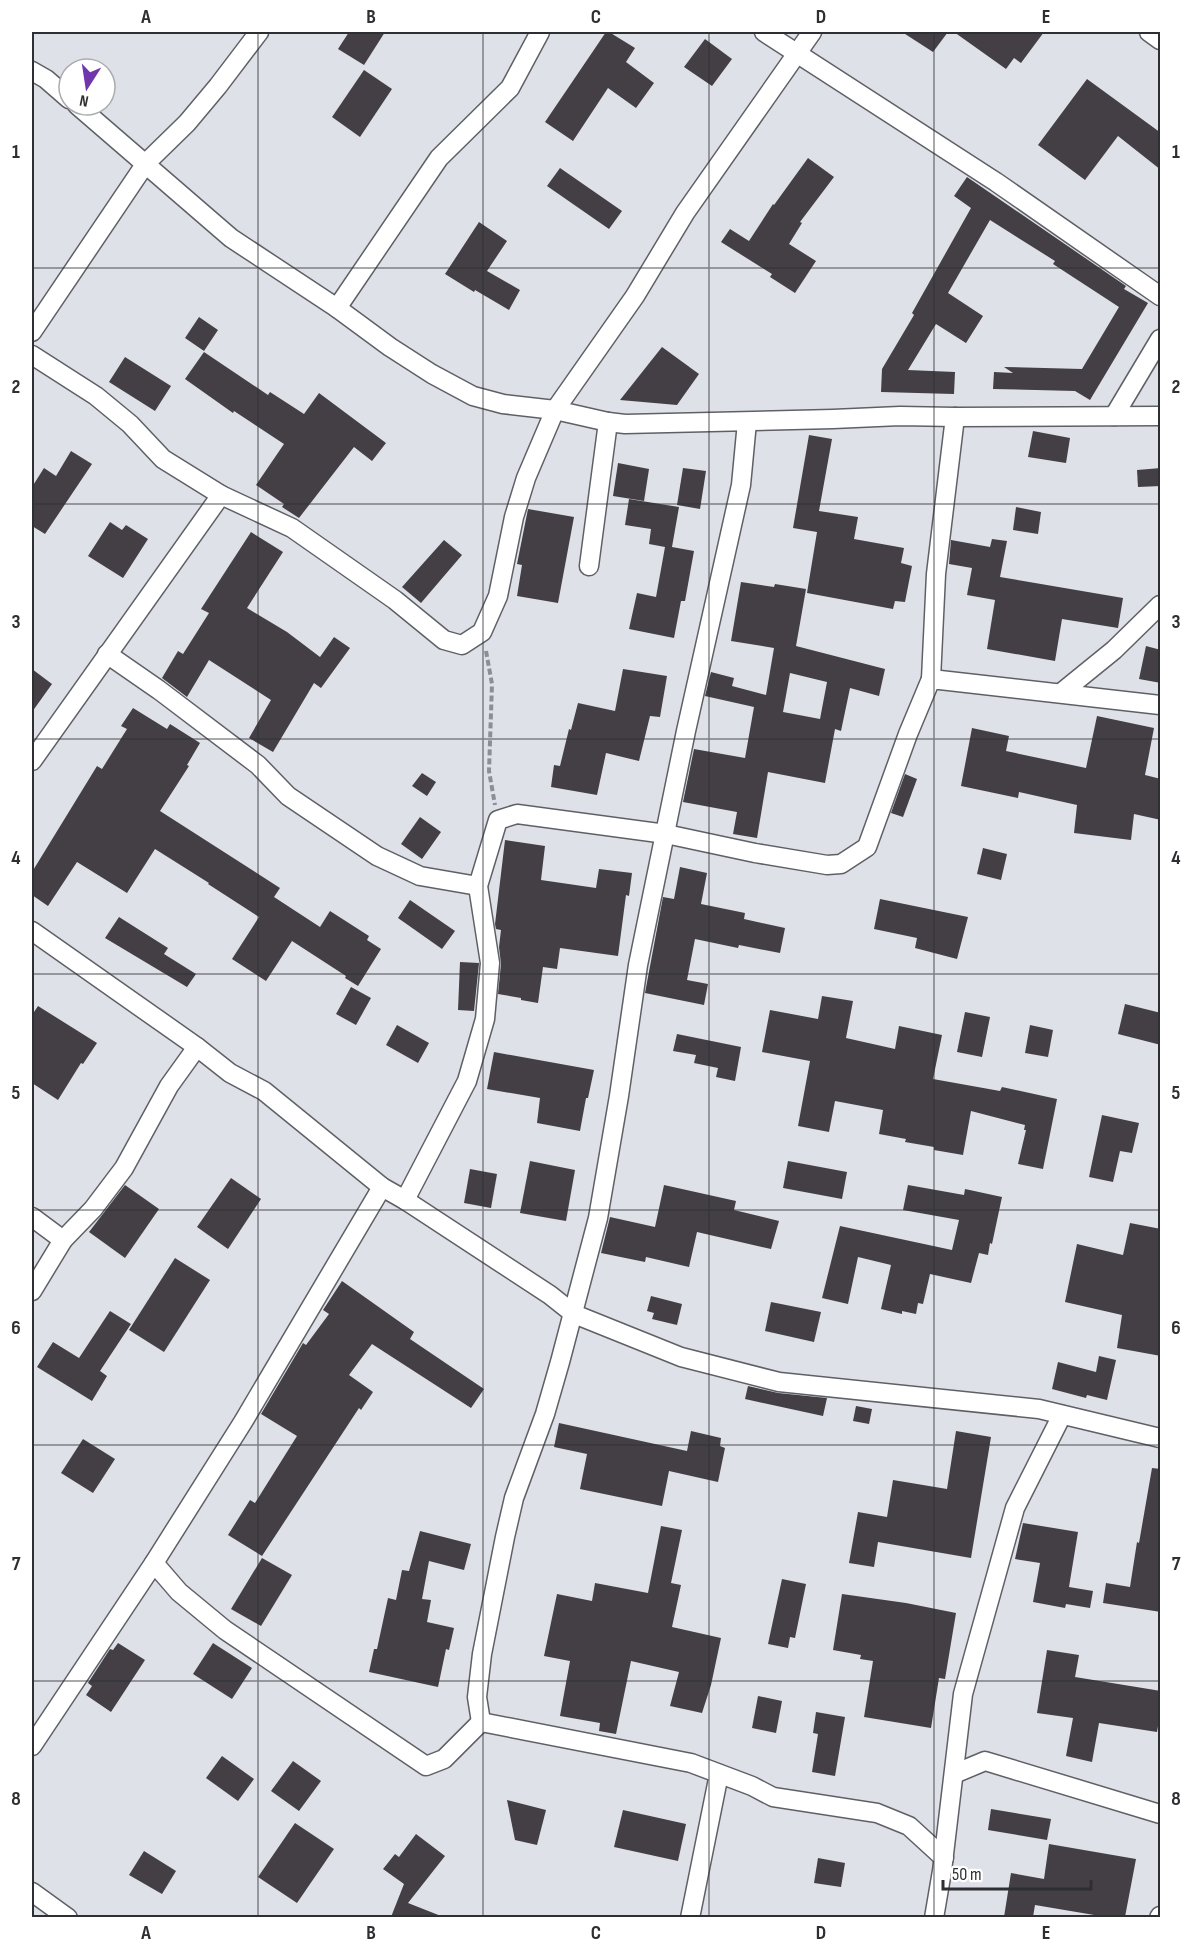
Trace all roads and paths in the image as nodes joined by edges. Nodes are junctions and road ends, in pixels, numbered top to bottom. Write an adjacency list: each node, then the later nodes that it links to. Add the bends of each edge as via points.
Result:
1 (259, 32): 11 (street, via 187,123)
2 (540, 32): 13 (street, via 510,88 439,158)
3 (764, 32): 7 (street)
4 (812, 32): 7 (street)
5 (1149, 32): 6 (street)
6 (1161, 40)
7 (797, 53): 12 (street, via 996,182); 17 (street)
8 (32, 71): 9 (street)
9 (57, 89)
10 (91, 117): 11 (street)
11 (146, 163): 13 (street, via 231,238); 14 (street)
12 (1161, 297)
13 (337, 308): 17 (street, via 390,347 473,396)
14 (32, 332)
15 (1161, 339): 18 (street)
16 (32, 355): 23 (street, via 96,396 163,459)
17 (555, 410): 21 (street); 26 (street, via 526,478 498,596)
18 (1114, 416): 19 (street); 20 (street)
19 (1161, 416)
20 (955, 417): 22 (street); 28 (street, via 936,574)
21 (608, 422): 22 (street); 24 (street)
22 (747, 422): 33 (street, via 741,484)
23 (221, 495): 26 (street, via 291,528 395,600 444,640 462,645); 27 (street)
24 (589, 566)
25 (1161, 605): 29 (street)
26 (482, 632): 32 (path, via 492,684 489,771)
27 (106, 654): 31 (street); 34 (street, via 258,765 288,796 377,856 420,876)
28 (932, 679): 29 (street); 33 (street, via 867,846 841,864 827,866)
29 (1061, 693): 30 (street)
30 (1161, 705)
31 (32, 761)
32 (498, 820): 33 (street, via 517,814); 34 (street)
33 (666, 834): 42 (street, via 638,965 598,1218)
34 (478, 886): 38 (street, via 490,963 485,1019 467,1081)
35 (32, 931): 36 (street)
36 (197, 1047): 37 (street, via 230,1073 264,1091); 40 (street, via 124,1168)
37 (382, 1187): 38 (street); 45 (street)
38 (405, 1200): 42 (street)
39 (32, 1217): 40 (street)
40 (63, 1240): 41 (street)
41 (32, 1292)
42 (574, 1314): 43 (street, via 681,1357 779,1382); 46 (street, via 505,1537 482,1654 477,1697)
43 (1062, 1414): 44 (street); 49 (street, via 1015,1508 963,1694)
44 (1161, 1438)
45 (154, 1563): 46 (street, via 179,1592 225,1630 426,1766 444,1759); 47 (street)
46 (481, 1722): 48 (street, via 691,1763)
47 (32, 1746)
48 (718, 1774): 51 (street, via 773,1797 888,1817 909,1826); 54 (street)
49 (954, 1774): 50 (street, via 985,1761); 51 (street)
50 (1161, 1814)
51 (944, 1858): 55 (street)
52 (32, 1892): 53 (street)
53 (68, 1917)
54 (690, 1917)
55 (934, 1917)

